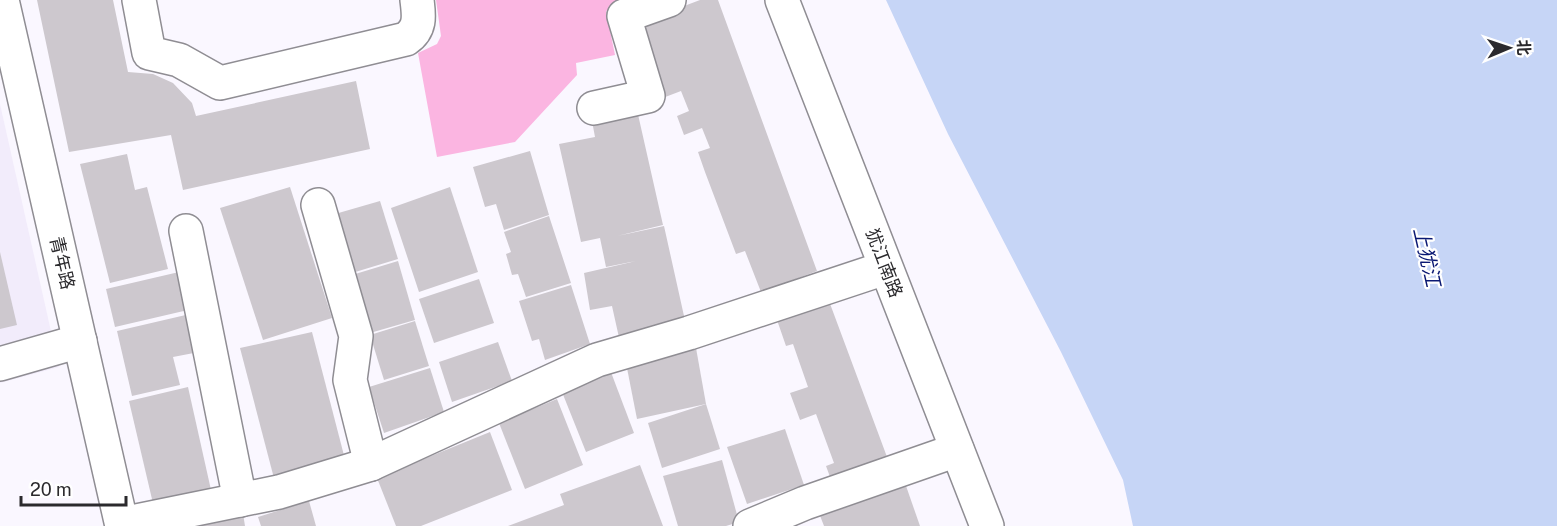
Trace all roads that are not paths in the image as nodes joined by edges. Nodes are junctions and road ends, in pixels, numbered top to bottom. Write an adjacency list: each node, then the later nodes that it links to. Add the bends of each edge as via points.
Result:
1 (2, 0): 10 (street, 青年路)
2 (138, 0): 3 (street, via 149,53 179,60 220,83 406,39 419,24)
3 (417, 0)
4 (669, 0): 6 (street, via 624,16 648,96)
5 (782, 0): 9 (street, 犹江南路)
6 (594, 108)
7 (318, 205): 13 (street, via 356,336 350,380)
8 (186, 231): 14 (street)
9 (885, 268): 12 (street, 犹江南路); 13 (street, via 597,360)
10 (80, 341): 11 (street); 15 (street, 青年路)
11 (0, 364)
12 (957, 450): 16 (street); 17 (street, 犹江南路)
13 (371, 464): 14 (street)
14 (240, 500): 15 (street)
15 (122, 525)
16 (750, 526)
17 (987, 526)

